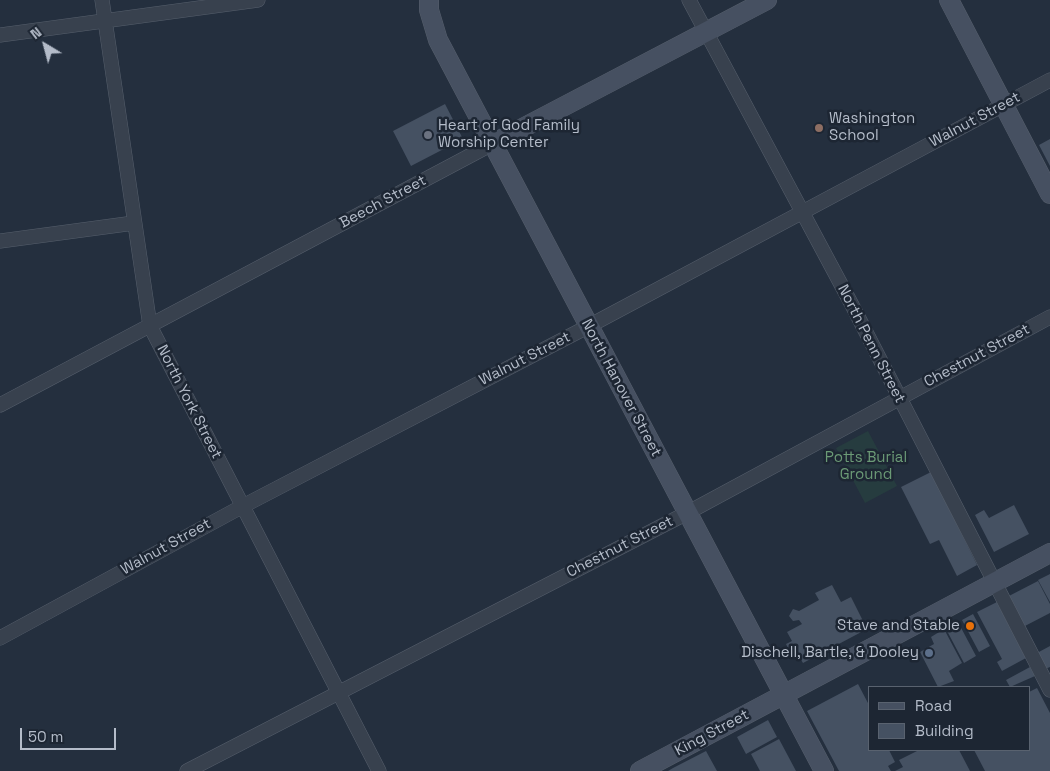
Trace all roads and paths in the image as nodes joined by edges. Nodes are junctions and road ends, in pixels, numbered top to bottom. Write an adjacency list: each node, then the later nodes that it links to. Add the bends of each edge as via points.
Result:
1 (102, 0): 7 (street, North York Street)
2 (258, 0): 7 (street)
3 (429, 0): 12 (street, North Hanover Street, via 438,40)
4 (688, 0): 8 (street, North Penn Street)
5 (767, 0): 8 (street, Beech Street)
6 (949, 0): 11 (street)
7 (105, 22): 9 (street); 15 (street, North York Street)
8 (706, 34): 12 (street, Beech Street); 14 (street, North Penn Street)
9 (0, 35)
10 (1050, 80): 11 (street, Walnut Street)
11 (1002, 105): 13 (street); 14 (street, Walnut Street)
12 (492, 144): 18 (street, Beech Street); 19 (street, North Hanover Street)
13 (1050, 194)
14 (802, 213): 19 (street, Walnut Street); 20 (street, North Penn Street)
15 (134, 223): 16 (street); 18 (street, North York Street)
16 (0, 241)
17 (1050, 317): 20 (street, Chestnut Street)
18 (150, 326): 21 (street, Beech Street); 22 (street, North York Street)
19 (588, 326): 22 (street, Walnut Street); 23 (street, North Hanover Street)
20 (898, 399): 23 (street, Chestnut Street); 25 (street, North Penn Street)
21 (0, 404)
22 (243, 506): 26 (street, Walnut Street); 28 (street, North York Street)
23 (687, 513): 28 (street, Chestnut Street); 29 (street, North Hanover Street)
24 (1050, 553): 25 (street, King Street)
25 (995, 582): 27 (street, North Penn Street); 29 (street, King Street)
26 (0, 638)
27 (1050, 690)
28 (338, 692): 30 (street, Chestnut Street); 31 (street, North York Street)
29 (784, 696): 32 (street, King Street); 33 (street, North Hanover Street)
30 (187, 771)
31 (378, 771)
32 (640, 771)
33 (824, 771)

